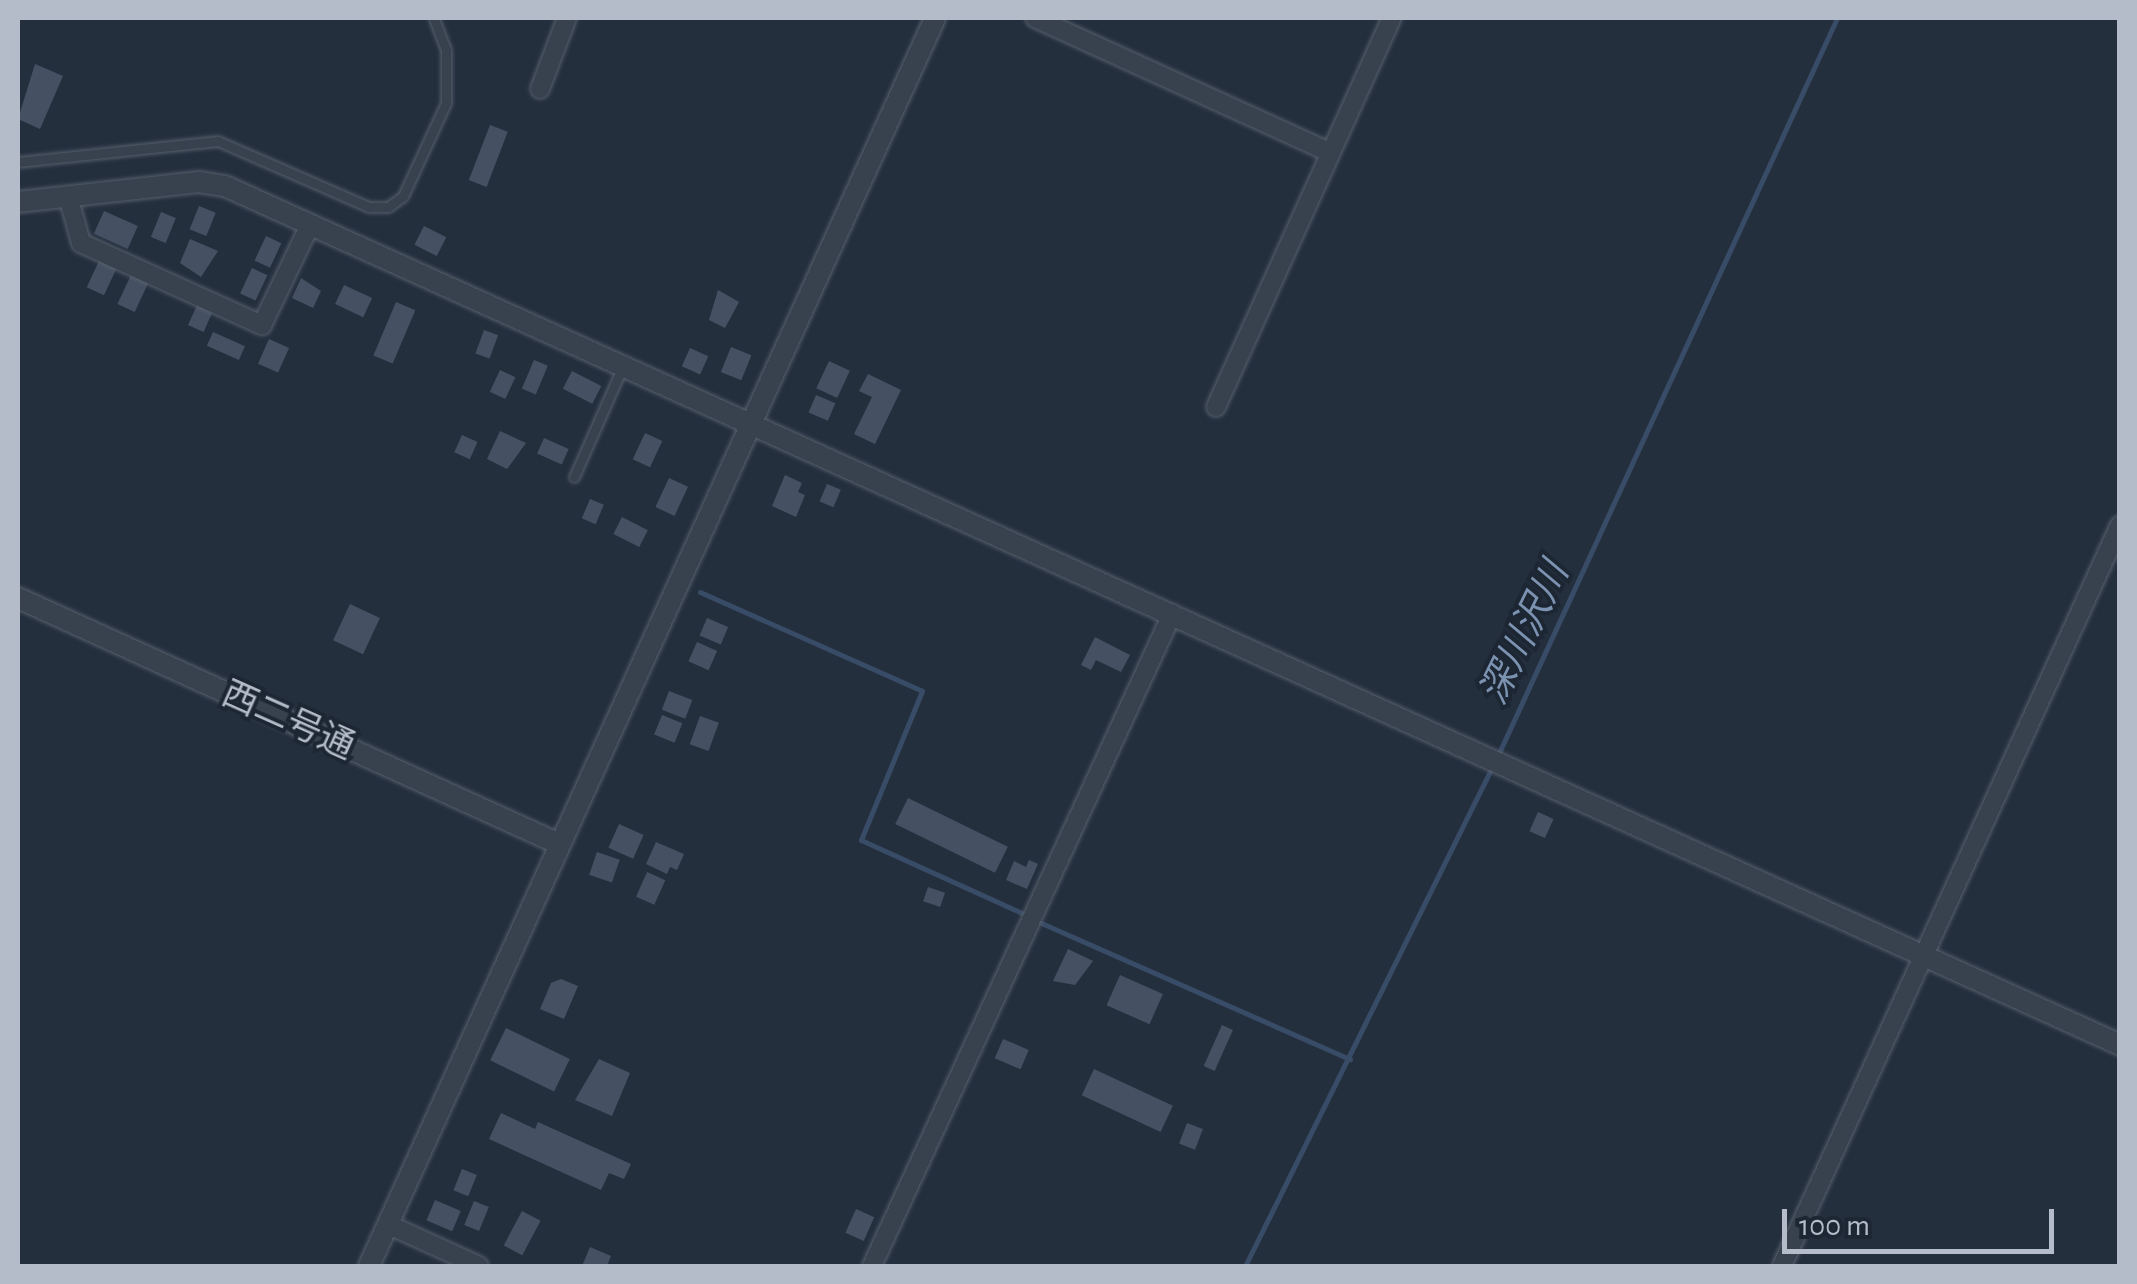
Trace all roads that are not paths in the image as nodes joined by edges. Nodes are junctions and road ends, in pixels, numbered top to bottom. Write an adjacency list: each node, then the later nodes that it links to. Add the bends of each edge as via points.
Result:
1 (434, 18): 8 (lane, via 446,50 446,103 403,196 388,207 369,207 218,141)
2 (567, 18): 6 (street)
3 (935, 18): 14 (street)
4 (1036, 18): 7 (street)
5 (1392, 18): 7 (street)
6 (540, 90)
7 (1331, 153): 13 (street)
8 (18, 162)
9 (68, 196): 10 (street); 11 (street, via 199,182 225,186); 11 (street, via 81,243 262,325)
10 (18, 202)
11 (310, 224): 12 (street)
12 (623, 366): 14 (street); 15 (lane)
13 (1216, 408)
14 (750, 424): 18 (street); 19 (street)
15 (574, 477)
16 (2120, 525): 20 (street)
17 (18, 598): 19 (street, 西二号通)
18 (1172, 614): 20 (street); 25 (street)
19 (559, 844): 22 (street)
20 (1922, 957): 21 (street); 26 (street)
21 (2120, 1045)
22 (387, 1224): 23 (street); 24 (street)
23 (369, 1266)
24 (479, 1266)
25 (872, 1266)
26 (1782, 1266)

